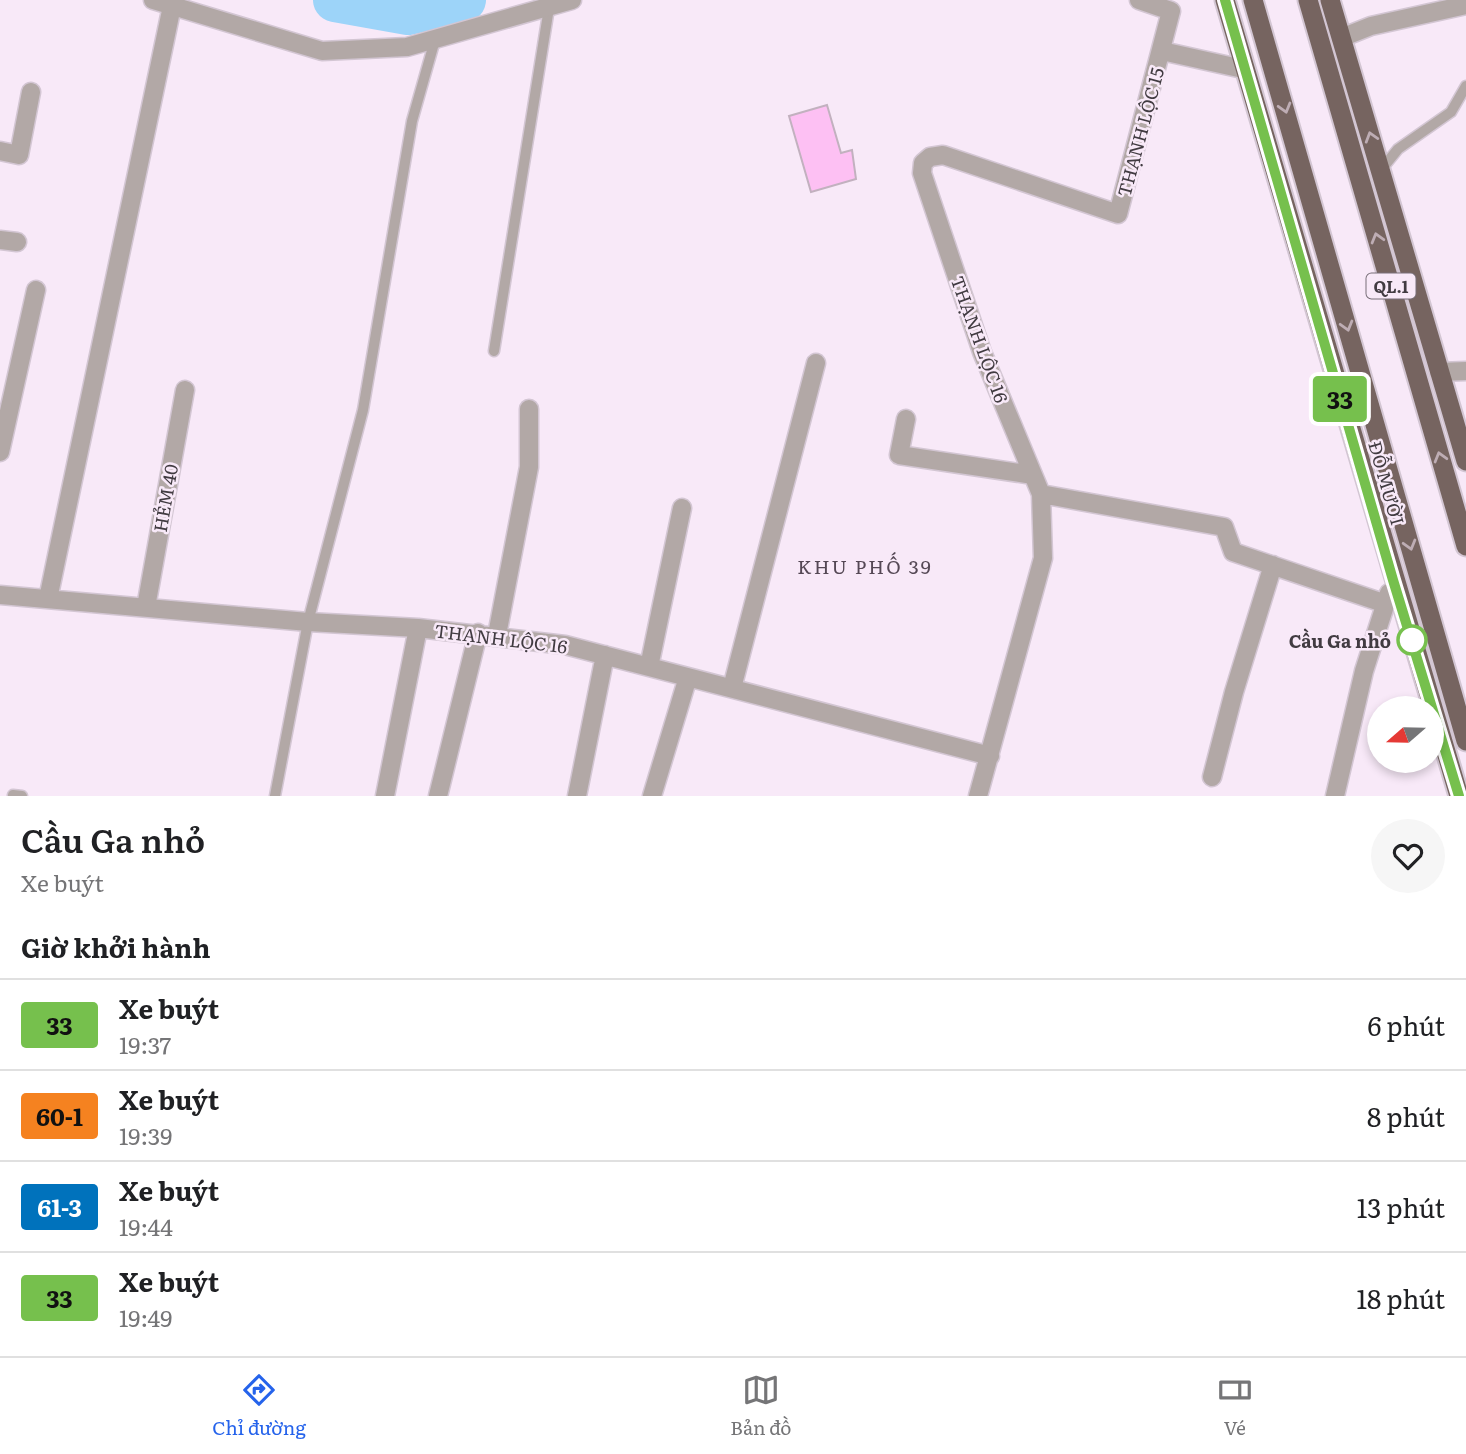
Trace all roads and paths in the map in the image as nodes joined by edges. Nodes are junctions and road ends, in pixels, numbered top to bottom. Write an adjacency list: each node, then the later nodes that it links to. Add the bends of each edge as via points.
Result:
1 (153, 0): 8 (street)
2 (572, 0): 10 (street)
3 (1139, 0): 14 (street, THẠNH LỘC 15, via 1171,11)
4 (1253, 0): 50 (highway, ĐỖ MƯỜI / QL.1, one-way to 50)
5 (1308, 0): 34 (highway, QL.1, one-way to 5)
6 (1330, 0): 12 (highway, QL.1)
7 (1466, 5): 12 (street)
8 (172, 6): 9 (street); 38 (street)
9 (201, 7): 13 (street, via 322,51 407,47)
10 (549, 8): 13 (street); 22 (lane)
11 (1228, 9): 15 (highway, ĐỖ MƯỜI)
12 (1339, 31): 19 (highway, QL.1, one-way to 12)
13 (435, 40): 41 (lane, via 412,121 363,410)
14 (1162, 51): 15 (street, THẠNH LỘC 15); 20 (street, THẠNH LỘC 15)
15 (1243, 69): 36 (highway, ĐỖ MƯỜI)
16 (1466, 86): 19 (lane, via 1451,112 1398,149)
17 (31, 92): 18 (street, via 19,155)
18 (0, 151)
19 (1381, 171): 25 (highway, QL.1)
20 (1118, 214): 31 (street, THẠNH LỘC 16, via 943,155 923,163 922,173 982,352)
21 (36, 290): 29 (street)
22 (494, 351)
23 (816, 363): 49 (street)
24 (1466, 371): 25 (street)
25 (1439, 372): 30 (highway, QL.1)
26 (185, 390): 40 (street, HẺM 40)
27 (529, 409): 44 (street, via 529,467)
28 (906, 419): 31 (street, via 899,454)
29 (0, 452)
30 (1466, 461)
31 (1033, 475): 32 (street, THẠNH LỘC 16)
32 (1041, 494): 35 (street, via 1224,527 1233,552); 51 (street, THẠNH LỘC 16, via 1043,558)
33 (682, 508): 46 (street)
34 (1466, 546)
35 (1273, 565): 39 (street); 52 (street)
36 (1393, 580): 39 (street); 48 (highway, ĐỖ MƯỜI)
37 (0, 595): 38 (street, THẠNH LỘC 16)
38 (48, 599): 40 (street, THẠNH LỘC 16)
39 (1386, 604): 61 (street, via 1364,671)
40 (146, 607): 41 (street, THẠNH LỘC 16)
41 (308, 622): 42 (street, THẠNH LỘC 16); 55 (lane)
42 (418, 628): 43 (street, THẠNH LỘC 16); 56 (street)
43 (478, 633): 44 (street, THẠNH LỘC 16); 57 (street)
44 (497, 635): 45 (street, THẠNH LỘC 16)
45 (605, 655): 46 (street, THẠNH LỘC 16); 58 (street)
46 (649, 667): 47 (street, THẠNH LỘC 16)
47 (688, 677): 49 (street, THẠNH LỘC 16); 59 (street)
48 (1426, 684): 50 (highway); 62 (highway, ĐỖ MƯỜI)
49 (732, 688): 51 (street, THẠNH LỘC 16)
50 (1466, 740)
51 (990, 756): 60 (street, THẠNH LỘC 16)
52 (1212, 777)
53 (13, 795): 54 (lane)
54 (22, 796)
55 (275, 796)
56 (385, 796)
57 (438, 796)
58 (577, 796)
59 (652, 796)
60 (978, 796)
61 (1335, 796)
62 (1459, 796)

